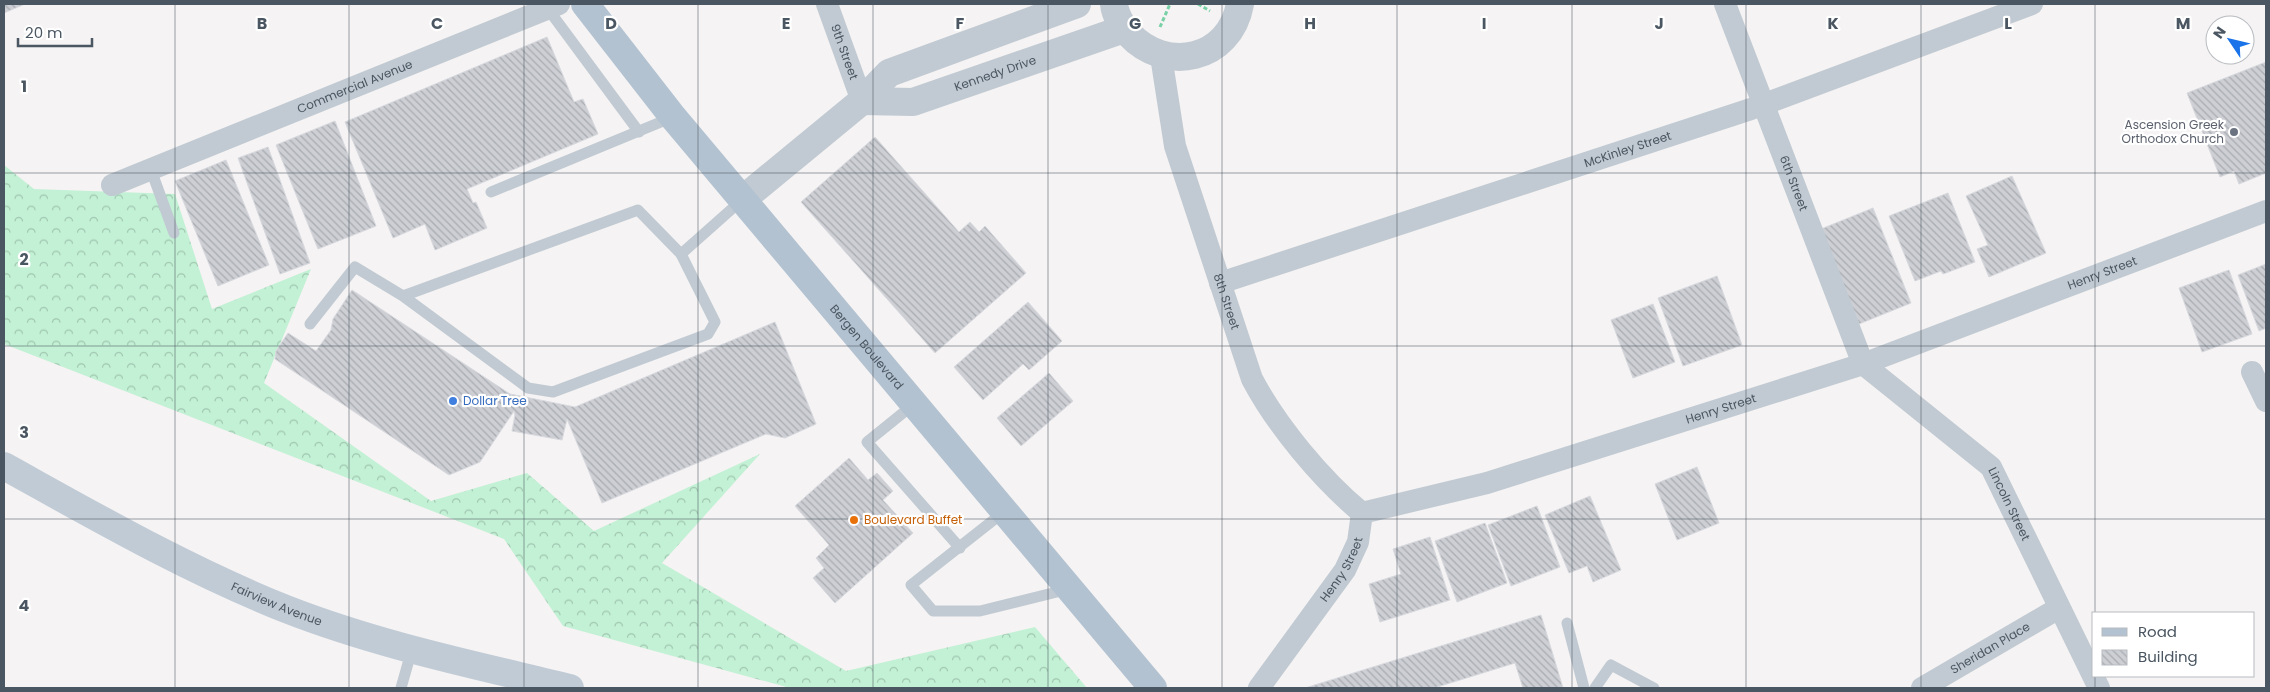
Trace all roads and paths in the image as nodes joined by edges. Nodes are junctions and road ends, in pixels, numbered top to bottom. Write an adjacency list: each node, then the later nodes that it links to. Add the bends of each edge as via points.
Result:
1 (585, 4): 17 (main road, Bergen Boulevard)
2 (827, 4): 15 (street, 9th Street)
3 (1077, 4): 15 (street, via 889,73)
4 (1114, 4): 12 (street)
5 (1170, 4): 13 (path)
6 (1198, 4): 11 (path)
7 (1240, 4): 14 (street, via 1238,16 1226,36 1207,51 1185,57)
8 (1726, 4): 16 (street, 6th Street)
9 (2032, 4): 16 (street, McKinley Street)
10 (553, 6): 18 (lane); 19 (street, Commercial Avenue)
11 (1212, 11)
12 (1124, 29): 14 (street, via 1140,46); 15 (street, Kennedy Drive, via 913,102)
13 (1159, 29)
14 (1161, 56): 26 (street, 8th Street, via 1175,146)
15 (862, 101): 22 (street)
16 (1764, 104): 26 (street, McKinley Street); 29 (street, 6th Street)
17 (673, 117): 18 (lane); 22 (main road, Bergen Boulevard)
18 (639, 132): 21 (lane)
19 (151, 170): 20 (street, Commercial Avenue); 24 (lane)
20 (112, 184)
21 (491, 192)
22 (743, 199): 25 (lane); 32 (main road, Bergen Boulevard)
23 (2266, 211): 29 (street, Henry Street)
24 (174, 233)
25 (681, 254): 27 (lane, via 638,210); 27 (lane, via 715,322 708,334 553,392 528,388)
26 (1220, 283): 35 (street, 8th Street, via 1252,379 1268,408 1342,496)
27 (403, 296): 28 (lane, via 354,267)
28 (310, 324)
29 (1863, 364): 35 (street, Henry Street, via 1487,483); 38 (street, Lincoln Street, via 1990,467)
30 (2252, 372): 31 (street)
31 (2266, 401)
32 (914, 404): 34 (main road, Bergen Boulevard); 36 (lane, via 868,442)
33 (4, 466): 40 (main road, Fairview Avenue, via 214,579 288,610)
34 (1005, 511): 36 (lane); 37 (main road, Bergen Boulevard)
35 (1362, 513): 45 (street, Henry Street, via 1358,542 1345,570)
36 (960, 548): 37 (lane, via 911,585 933,611 980,611)
37 (1070, 589): 44 (main road, Bergen Boulevard)
38 (2059, 608): 41 (street, Lincoln Street); 49 (street, Sheridan Place)
39 (1567, 623): 46 (lane)
40 (412, 649): 42 (lane); 43 (main road, Fairview Avenue)
41 (2092, 676)
42 (401, 688)
43 (570, 688)
44 (1153, 688)
45 (1259, 688)
46 (1584, 688)
47 (1594, 688): 48 (lane, via 1611,665)
48 (1654, 688)
49 (1922, 688)

